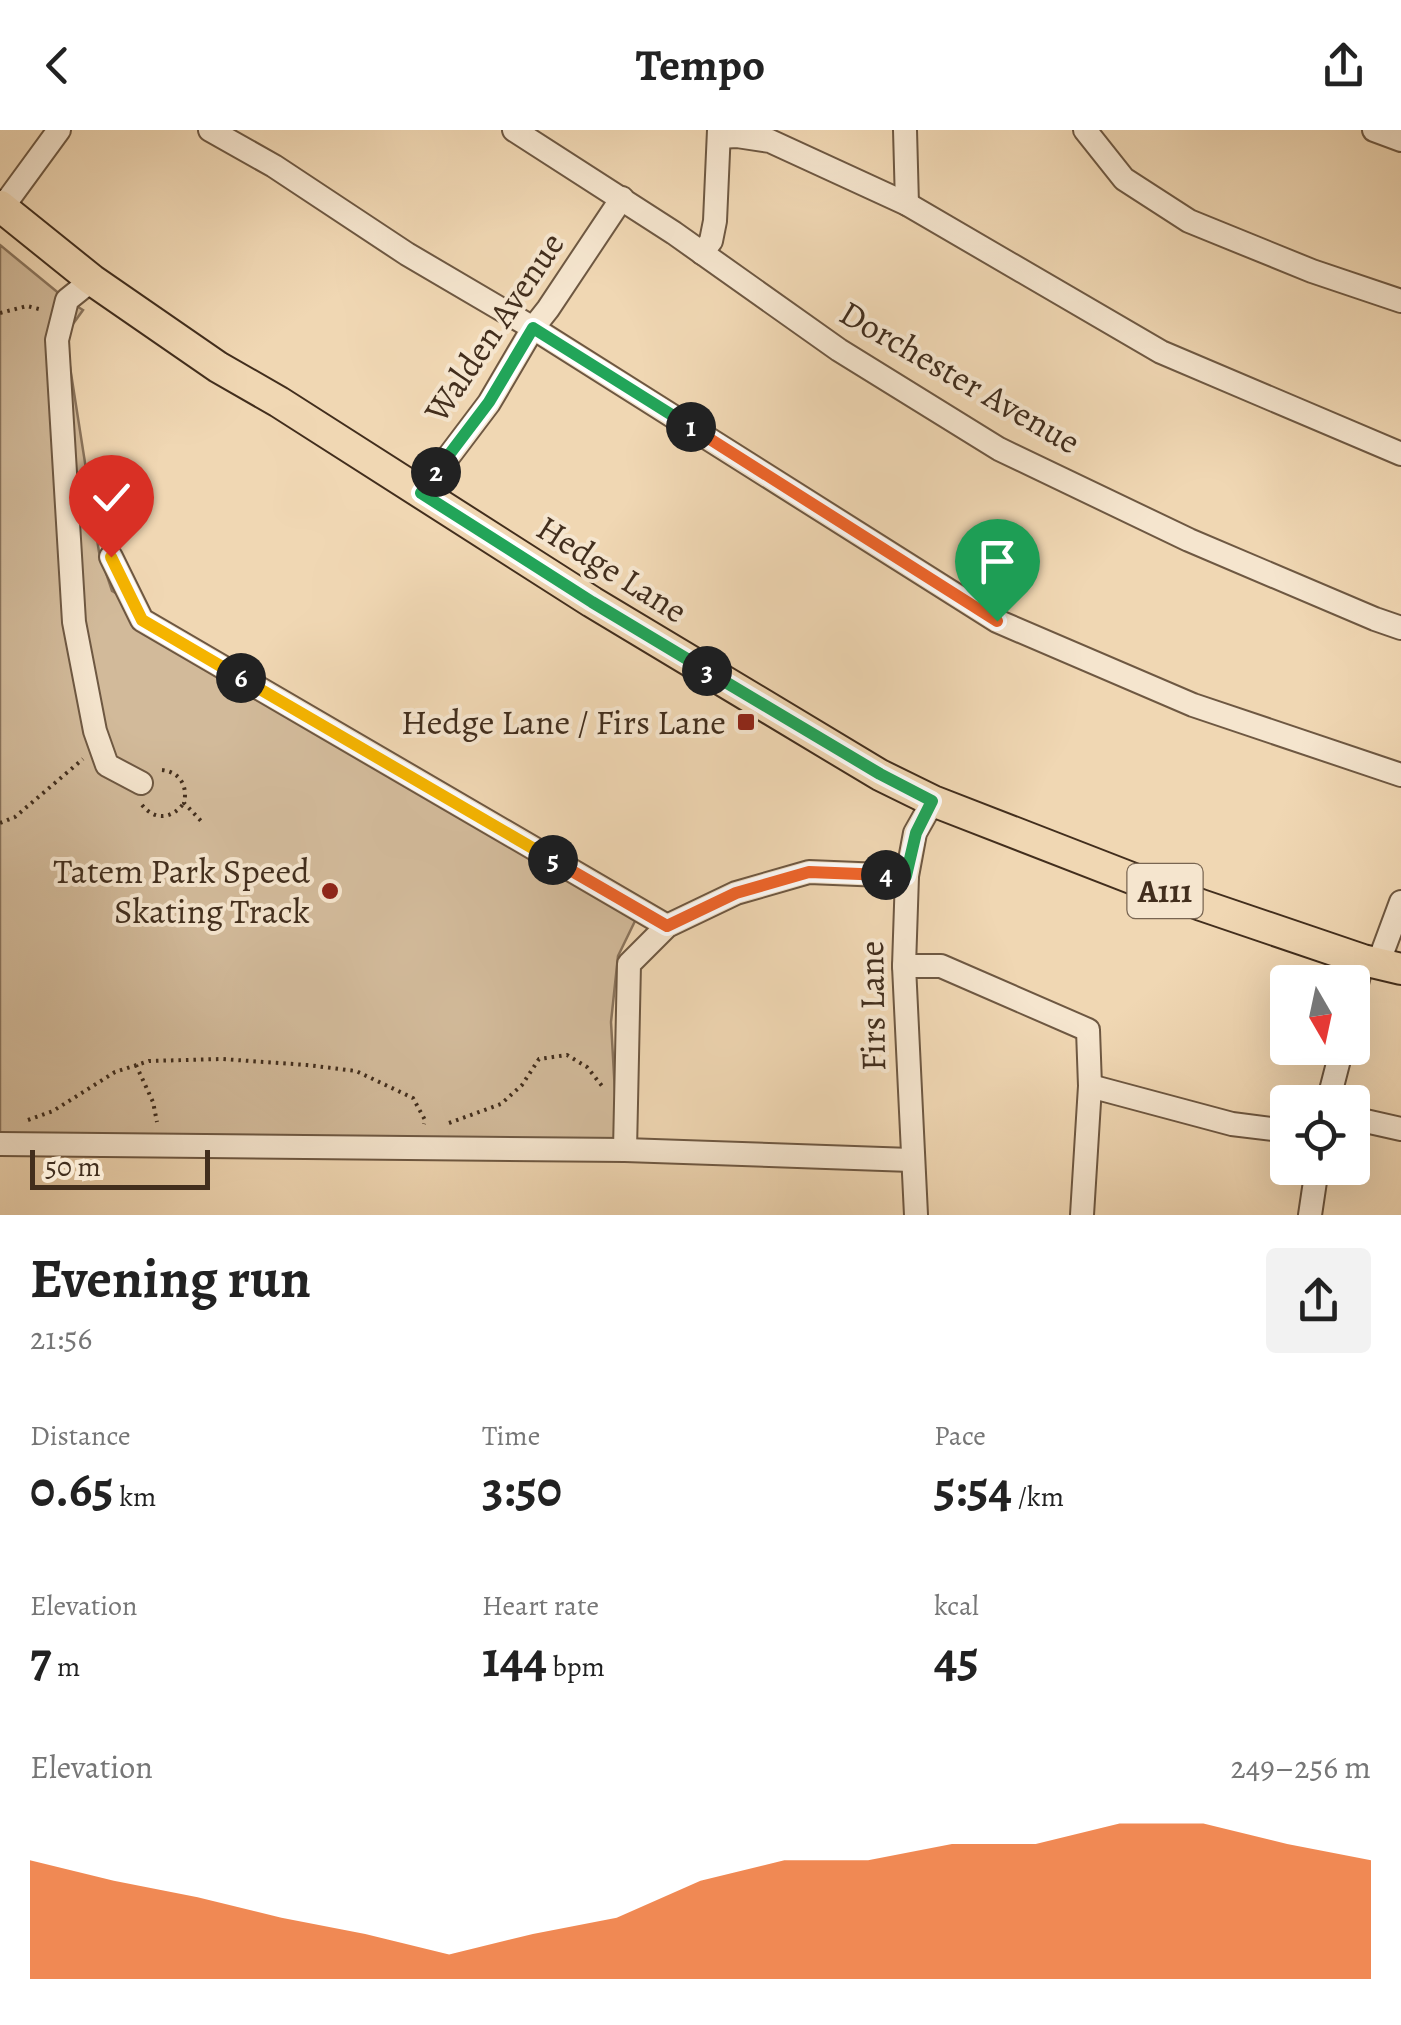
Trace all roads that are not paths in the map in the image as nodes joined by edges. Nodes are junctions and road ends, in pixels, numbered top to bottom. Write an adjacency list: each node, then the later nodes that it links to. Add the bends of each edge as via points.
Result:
1 (59, 130): 12 (street)
2 (210, 130): 16 (street)
3 (514, 130): 8 (street, Dorchester Avenue)
4 (905, 130): 11 (street)
5 (1084, 130): 15 (street, via 1124,180 1189,221)
6 (1374, 130): 9 (street)
7 (719, 133): 11 (street, via 770,141); 13 (street, via 715,220)
8 (540, 138): 10 (street, Dorchester Avenue)
9 (1401, 140)
10 (622, 198): 13 (street, Dorchester Avenue); 16 (street, Walden Avenue)
11 (907, 204): 17 (street, via 1161,352)
12 (1, 207): 14 (main road, Hedge Lane / A111)
13 (702, 253): 20 (street, Dorchester Avenue, via 839,350 998,449 1189,540)
14 (92, 280): 18 (main road, Hedge Lane / A111); 22 (street, via 67,300 58,340 74,622 107,765)
15 (1401, 301)
16 (533, 328): 18 (street, Walden Avenue, via 489,402); 21 (street, via 997,621 1193,704)
17 (1401, 454)
18 (421, 493): 23 (main road, Hedge Lane / A111, via 592,602)
19 (111, 557): 26 (street, via 142,620)
20 (1401, 628)
21 (1401, 774)
22 (141, 783)
23 (932, 801): 24 (street, Firs Lane); 27 (main road, Hedge Lane / A111, via 1201,905)
24 (906, 876): 26 (street, via 809,872 736,893); 28 (street, Firs Lane)
25 (1401, 902): 27 (street)
26 (667, 926): 34 (street, via 628,964)
27 (1381, 964)
28 (904, 966): 29 (street, via 941,966 1088,1030); 35 (street, Firs Lane)
29 (1090, 1086): 31 (street); 38 (street)
30 (1370, 1122): 32 (street)
31 (1270, 1128)
32 (1401, 1129)
33 (0, 1144): 34 (street)
34 (625, 1150): 35 (street)
35 (911, 1160): 37 (street, Firs Lane)
36 (1314, 1185): 39 (street)
37 (916, 1215)
38 (1082, 1215)
39 (1310, 1215)

